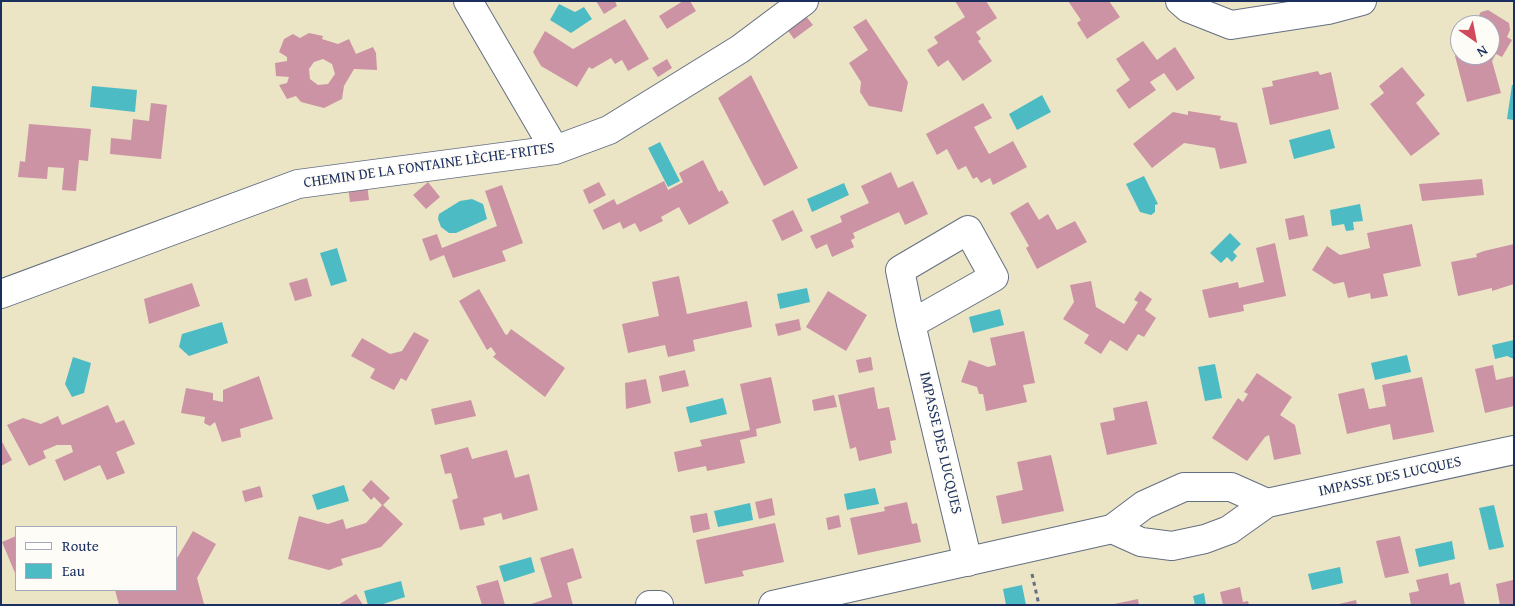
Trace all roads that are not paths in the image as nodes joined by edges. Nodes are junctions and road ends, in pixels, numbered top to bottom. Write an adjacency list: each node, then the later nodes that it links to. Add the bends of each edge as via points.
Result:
1 (468, 1): 5 (street)
2 (804, 1): 5 (street, CHEMIN DE LA FONTAINE LÈCHE-FRITES, via 740,49 609,130)
3 (1180, 1): 4 (street, via 1188,8 1232,25 1328,10)
4 (1362, 1)
5 (555, 150): 6 (street, CHEMIN DE LA FONTAINE LÈCHE-FRITES, via 298,184)
6 (1, 294)
7 (912, 324): 11 (street, IMPASSE DES LUCQUES)
8 (1514, 450): 9 (street, IMPASSE DES LUCQUES)
9 (1267, 503): 10 (street, IMPASSE DES LUCQUES, via 1229,530 1172,546 1141,542); 10 (street, via 1231,487 1184,488 1144,505)
10 (1112, 529): 11 (street)
11 (968, 562): 14 (street)
12 (650, 605): 13 (street)
13 (659, 605)
14 (773, 605)

